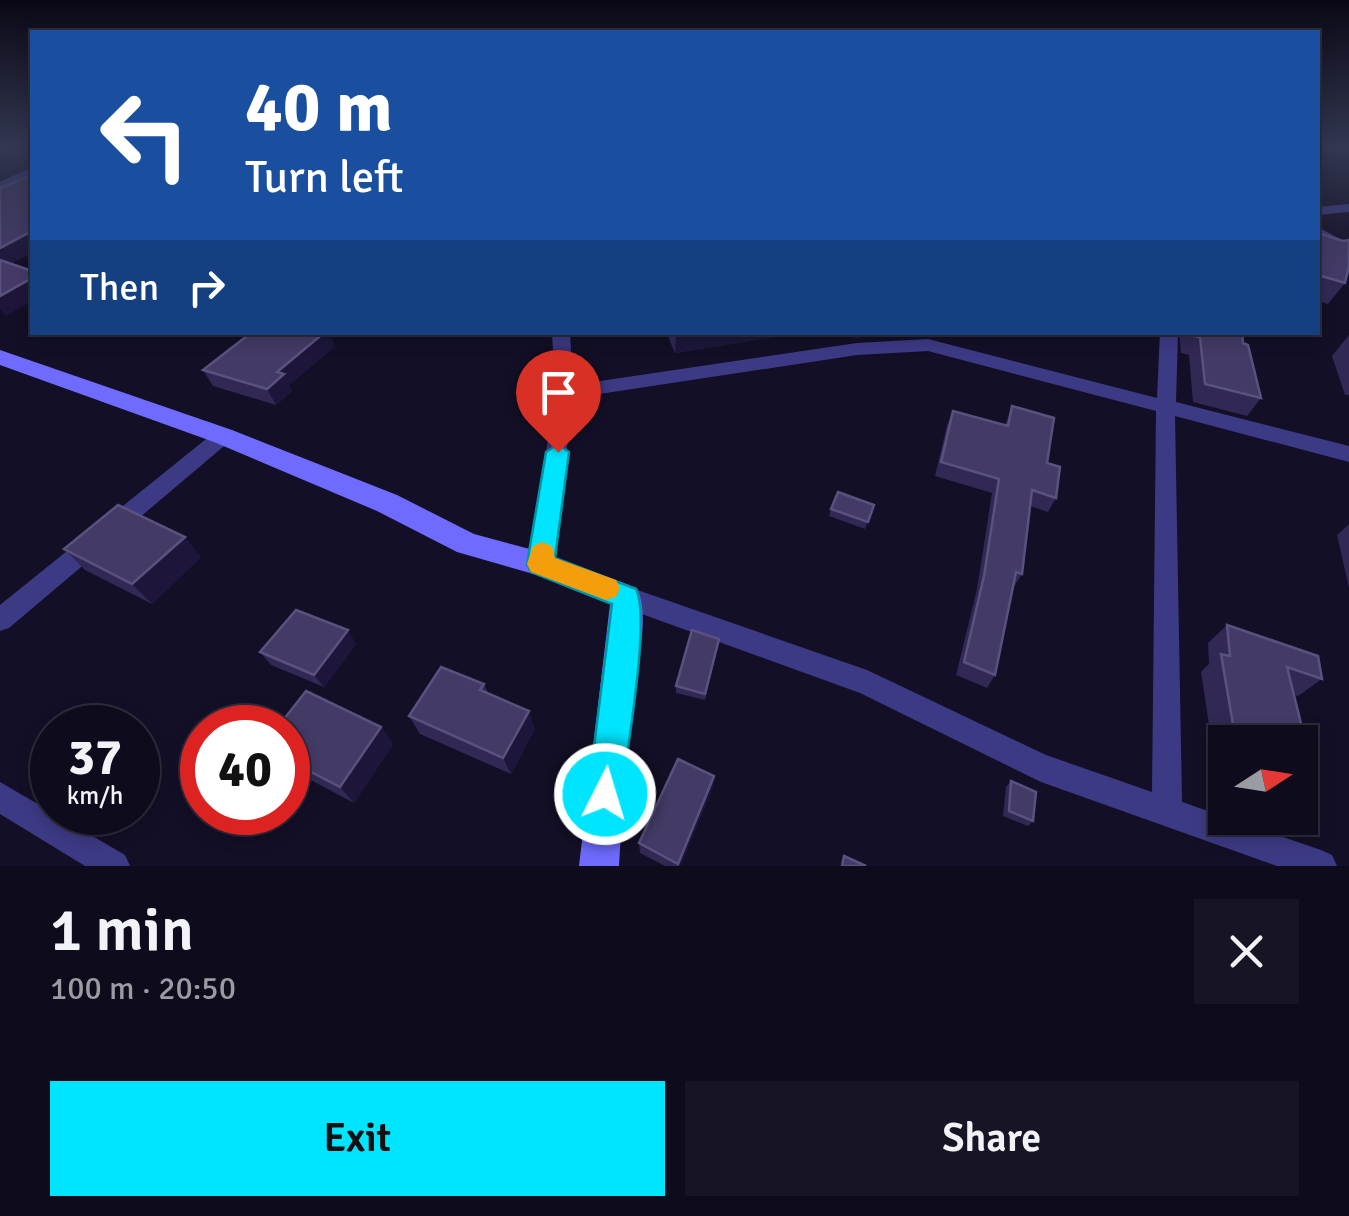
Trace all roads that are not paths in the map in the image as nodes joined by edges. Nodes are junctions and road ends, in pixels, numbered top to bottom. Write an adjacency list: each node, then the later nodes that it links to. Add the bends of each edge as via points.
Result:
1 (1349, 208): 2 (street)
2 (1320, 211)
3 (1320, 232): 4 (street)
4 (1349, 251)
5 (562, 335): 8 (street)
6 (1169, 335): 9 (street)
7 (0, 357): 10 (street)
8 (564, 393): 9 (street, via 857,349 928,345); 12 (street)
9 (1166, 410): 11 (street); 16 (street)
10 (223, 436): 12 (street, via 387,503 467,544); 14 (street)
11 (1349, 454)
12 (541, 564): 13 (street)
13 (626, 598): 16 (street, via 867,684 1041,768); 18 (street)
14 (0, 620)
15 (0, 797): 17 (street)
16 (1167, 809): 19 (street)
17 (114, 866)
18 (599, 866)
19 (1322, 866)

